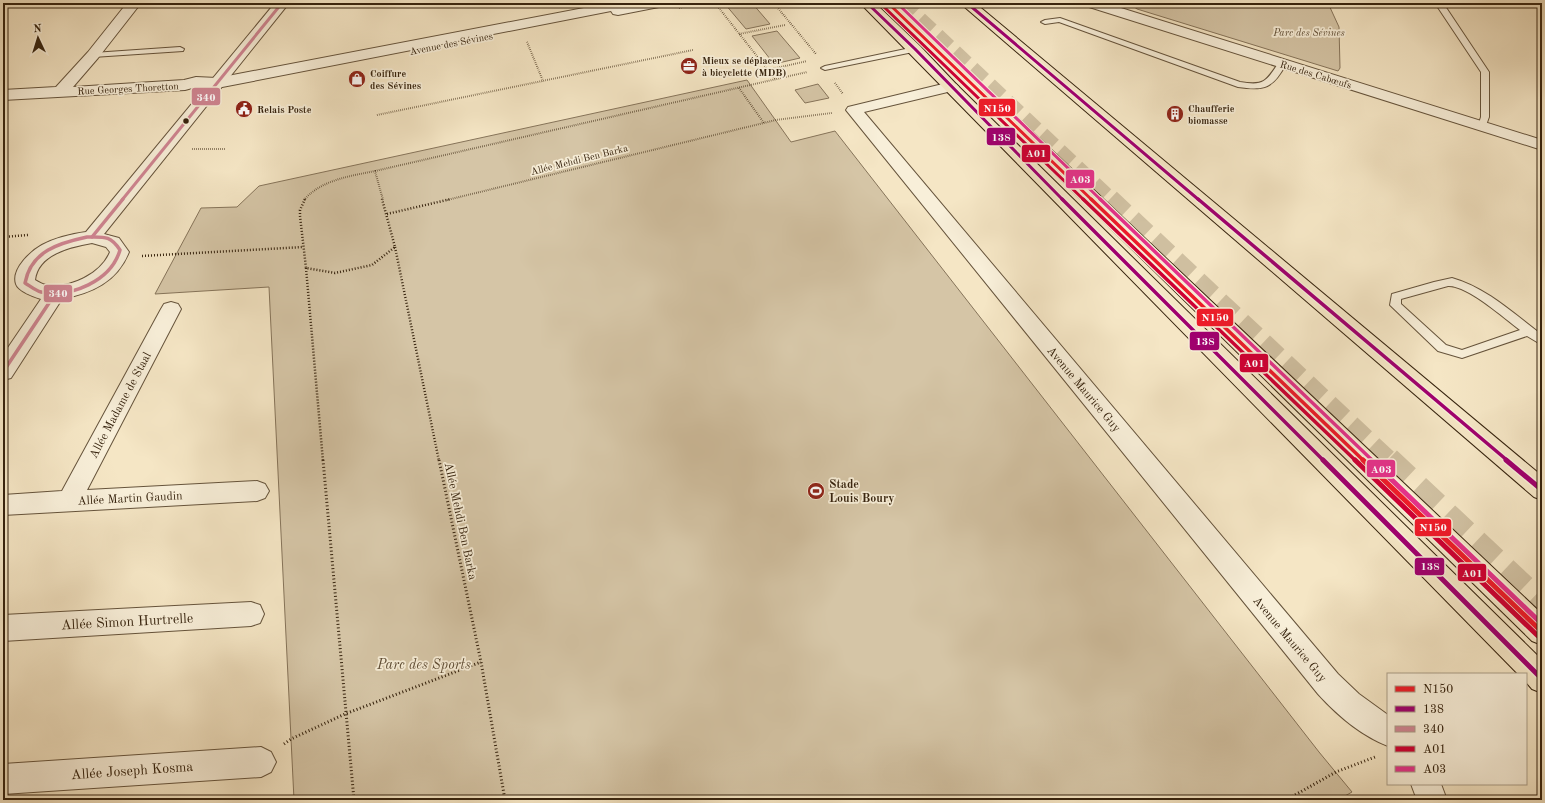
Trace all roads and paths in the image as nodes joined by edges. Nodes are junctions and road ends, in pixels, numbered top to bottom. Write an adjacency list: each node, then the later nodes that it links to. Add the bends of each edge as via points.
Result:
1 (134, 3): 18 (street, Rue Georges Thoretton)
2 (282, 3): 26 (street)
3 (631, 3): 23 (street, Avenue des Sévines)
4 (659, 3): 23 (street, Avenue des Sévines, via 253,79)
5 (715, 3): 13 (path)
6 (867, 3): 16 (main road)
7 (888, 3): 57 (main road)
8 (967, 3): 51 (main road)
9 (1091, 3): 20 (street, Rue des Cabœufs)
10 (1438, 3): 35 (lane, via 1485,72 1485,117)
11 (1046, 22): 20 (lane, via 1060,20 1238,84 1262,87 1273,79)
12 (785, 25): 13 (path)
13 (739, 34): 22 (path)
14 (526, 38): 25 (path)
15 (180, 49): 18 (lane)
16 (915, 49): 21 (lane); 27 (main road)
17 (693, 50): 25 (path)
18 (93, 55): 29 (street, Rue Georges Thoretton)
19 (812, 60): 22 (path)
20 (1282, 64): 35 (street, Rue des Cabœufs)
21 (825, 68): 24 (path)
22 (768, 70): 24 (path)
23 (243, 78): 26 (street, Avenue des Sévines)
24 (775, 80): 28 (path)
25 (543, 81): 32 (path)
26 (218, 83): 29 (street, Rue Georges Thoretton); 41 (street)
27 (951, 87): 59 (main road); 61 (street, Avenue Maurice Guy, via 854,110 1339,697)
28 (739, 88): 34 (path); 39 (path)
29 (62, 89): 30 (street, Rue Georges Thoretton); 31 (street, Rue Georges Thoretton)
30 (3, 90)
31 (3, 95)
32 (377, 115)
33 (776, 120): 34 (path, Allée Mehdi Ben Barka)
34 (764, 123): 40 (path, Allée Mehdi Ben Barka)
35 (1482, 126): 36 (street, Rue des Cabœufs)
36 (1542, 145)
37 (226, 149): 38 (path)
38 (191, 150)
39 (375, 170): 40 (path, Allée Mehdi Ben Barka); 42 (path, via 321,186 307,194 300,209)
40 (387, 214): 43 (path, Allée Mehdi Ben Barka)
41 (92, 237): 44 (street, via 112,240 118,245); 46 (street, via 63,243 49,249 29,267 25,276 26,283 31,289)
42 (303, 247): 44 (path); 45 (path)
43 (395, 247): 45 (path, via 372,265 335,274); 58 (path, Allée Mehdi Ben Barka)
44 (119, 258): 46 (street, via 107,272 87,285)
45 (306, 268): 60 (path)
46 (54, 294): 50 (street)
47 (171, 309): 53 (street, Allée Madame de Staal)
48 (1528, 331): 48 (lane, via 1470,287 1451,281 1396,297 1395,305 1442,348 1462,354); 49 (lane)
49 (1542, 341)
50 (3, 372)
51 (1542, 490)
52 (257, 491): 53 (street, Allée Martin Gaudin)
53 (69, 501): 54 (street, Allée Martin Gaudin)
54 (3, 505)
55 (251, 614): 56 (street, Allée Simon Hurtrelle)
56 (3, 628)
57 (1542, 632)
58 (481, 662): 60 (path); 67 (path, Allée Mehdi Ben Barka)
59 (1535, 677)
60 (345, 714): 63 (path, via 291,739); 66 (path)
61 (1387, 731)
62 (1381, 754): 68 (path, via 1336,772)
63 (261, 762): 64 (street, Allée Joseph Kosma)
64 (3, 779)
65 (1426, 785): 69 (street)
66 (354, 800)
67 (505, 800)
68 (1286, 800)
69 (1432, 800)

